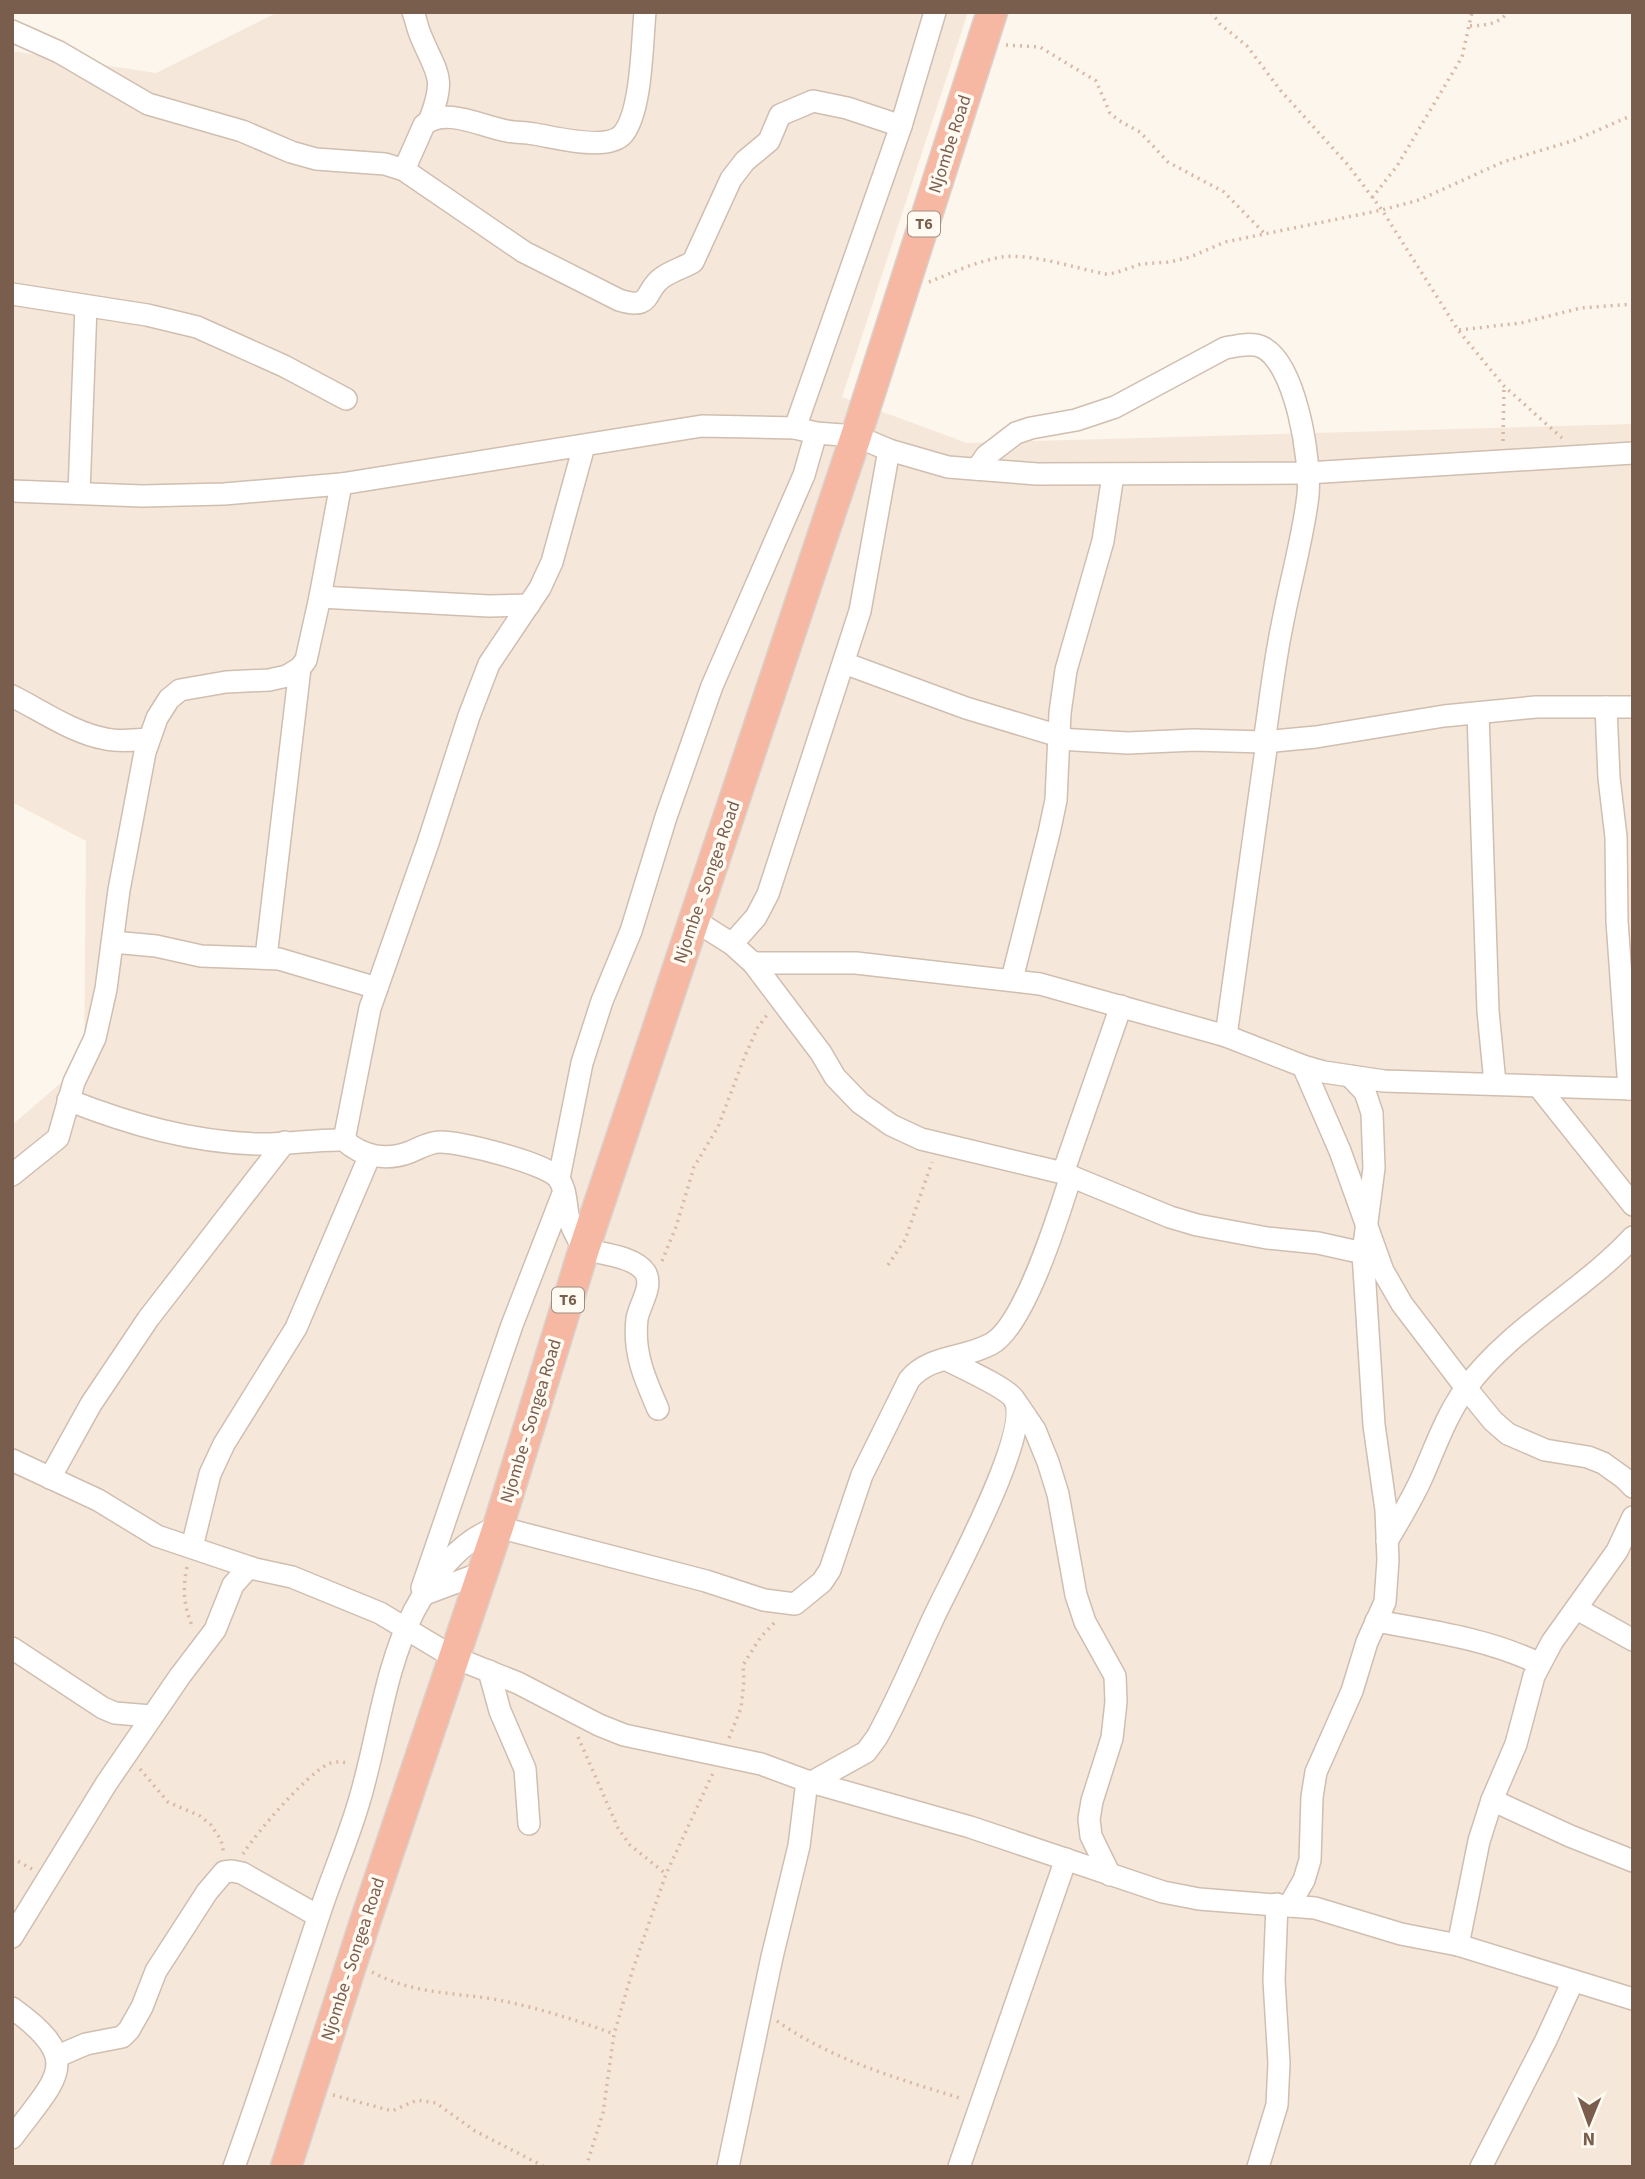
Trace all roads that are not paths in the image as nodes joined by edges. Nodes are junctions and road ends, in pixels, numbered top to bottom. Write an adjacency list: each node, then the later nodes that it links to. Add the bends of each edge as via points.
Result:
1 (413, 12): 6 (street, via 439,79)
2 (645, 12): 6 (street, via 636,98 624,133 616,139 576,141 454,118)
3 (935, 12): 7 (street)
4 (992, 12): 14 (highway, Njombe Road / T6)
5 (12, 31): 8 (street, via 59,52 148,104 242,131 316,159)
6 (430, 119): 8 (street)
7 (901, 126): 8 (street, via 813,101 779,114 769,141 731,179 693,262 664,276 650,295 636,303 618,300 524,252); 12 (street)
8 (404, 170)
9 (12, 294): 10 (street)
10 (86, 306): 11 (street, via 197,327); 23 (street)
11 (345, 399)
12 (795, 428): 13 (street); 15 (street, via 702,426)
13 (816, 433): 14 (street); 56 (street, via 804,475 712,686 631,932 602,1001 582,1063)
14 (856, 436): 16 (street); 36 (highway, Njombe - Songea Road / T6)
15 (584, 446): 21 (street); 25 (street, via 552,562)
16 (889, 450): 18 (street, via 948,467); 26 (street, via 860,611)
17 (1633, 453): 19 (street)
18 (976, 469): 19 (street, via 1016,433 1115,407 1243,344 1261,346 1276,357 1287,379 1306,450); 20 (street)
19 (1307, 473): 20 (street); 34 (street, via 1308,493)
20 (1114, 475): 32 (street, via 1103,541 1066,670)
21 (341, 484): 23 (street, via 224,494); 24 (street)
22 (12, 491): 23 (street)
23 (79, 494)
24 (320, 597): 25 (street); 27 (street, via 306,660)
25 (529, 606): 42 (street, via 489,664)
26 (844, 663): 32 (street); 38 (street, via 768,894 756,917)
27 (300, 668): 33 (street, via 269,680 180,690 156,718); 39 (street)
28 (12, 696): 33 (street, via 103,739)
29 (1606, 707): 30 (street); 31 (street); 35 (street)
30 (1633, 708)
31 (1478, 713): 34 (street); 47 (street, via 1488,1011)
32 (1058, 738): 34 (street, via 1128,743); 41 (street, via 1056,800)
33 (149, 739): 37 (street)
34 (1265, 742): 44 (street)
35 (1625, 860): 49 (street, via 1617,921)
36 (694, 920): 38 (street); 60 (highway, Njombe - Songea Road / T6)
37 (113, 942): 39 (street, via 201,956); 50 (street, via 95,1038)
38 (732, 944): 40 (street)
39 (266, 957): 42 (street)
40 (753, 963): 41 (street, via 856,963); 55 (street, via 835,1077 891,1125 921,1139)
41 (1012, 979): 43 (street)
42 (377, 988): 51 (street)
43 (1121, 1006): 44 (street); 55 (street)
44 (1227, 1036): 45 (street)
45 (1303, 1066): 46 (street); 58 (street)
46 (1350, 1076): 47 (street); 58 (street, via 1365,1092 1372,1113 1374,1168)
47 (1495, 1083): 48 (street)
48 (1538, 1086): 49 (street); 57 (street)
49 (1631, 1089)
50 (68, 1100): 52 (street, via 176,1135 260,1144); 54 (street, via 58,1138)
51 (344, 1140): 52 (street); 53 (street)
52 (285, 1142): 67 (street, via 148,1320 91,1404)
53 (370, 1155): 56 (street, via 389,1158 440,1142 495,1152 549,1171); 72 (street, via 296,1328 209,1474)
54 (12, 1175)
55 (1067, 1175): 61 (street, via 1197,1225); 62 (street, via 1042,1261 1017,1316 993,1344)
56 (561, 1185): 60 (street, via 574,1233); 75 (street)
57 (1633, 1205)
58 (1367, 1231): 61 (street); 63 (street, via 1402,1304)
59 (1633, 1237): 63 (street, via 1507,1345)
60 (584, 1249): 65 (street, via 623,1259 646,1273 635,1349); 70 (highway, Njombe - Songea Road / T6)
61 (1363, 1253): 71 (street, via 1374,1425)
62 (945, 1359): 64 (street); 70 (street, via 917,1370 909,1380 862,1475 830,1570 795,1604 764,1600)
63 (1466, 1388): 68 (street, via 1507,1434 1545,1450 1603,1463); 71 (street)
64 (1014, 1398): 85 (street, via 1017,1422 995,1488 884,1723 866,1752); 90 (street, via 1035,1430 1048,1462 1076,1595 1085,1622 1115,1676 1112,1738 1089,1819 1091,1836)
65 (658, 1409)
66 (12, 1460): 67 (street)
67 (50, 1478): 72 (street, via 98,1500 157,1536)
68 (1633, 1487)
69 (1633, 1517): 76 (street, via 1616,1552)
70 (498, 1527): 74 (highway, Njombe - Songea Road / T6); 75 (street, via 461,1548)
71 (1388, 1541): 77 (street, via 1385,1602)
72 (191, 1547): 73 (street)
73 (249, 1567): 78 (street, via 292,1577 380,1613); 84 (street, via 233,1585 215,1630)
74 (481, 1573): 75 (street); 81 (highway, Njombe - Songea Road / T6)
75 (421, 1601): 78 (street)
76 (1577, 1609): 79 (street); 82 (street)
77 (1376, 1621): 82 (street, via 1489,1645); 91 (street, via 1352,1691 1316,1772 1310,1860 1304,1880)
78 (406, 1629): 81 (street); 92 (street, via 379,1712 353,1822)
79 (1633, 1640)
80 (12, 1648): 84 (street, via 103,1708)
81 (453, 1657): 83 (street); 101 (highway, Njombe - Songea Road / T6)
82 (1540, 1664): 86 (street, via 1516,1744)
83 (489, 1671): 85 (street, via 624,1735 761,1764); 87 (street, via 500,1712 525,1769)
84 (151, 1716): 93 (street)
85 (810, 1781): 88 (street); 102 (street)
86 (1492, 1800): 89 (street); 94 (street)
87 (529, 1824)
88 (1066, 1859): 90 (street); 103 (street)
89 (1633, 1861)
90 (1110, 1875): 91 (street, via 1199,1899)
91 (1283, 1905): 94 (street, via 1315,1908 1401,1934); 104 (street, via 1274,1980 1278,2105)
92 (318, 1916): 98 (street, via 234,1868 224,1872 166,1953 129,2031); 100 (street)
93 (12, 1937)
94 (1458, 1945): 95 (street)
95 (1573, 1981): 96 (street); 105 (street)
96 (1633, 1999)
97 (12, 2008): 98 (street, via 49,2039)
98 (58, 2056): 99 (street, via 52,2084)
99 (12, 2138)
100 (234, 2167)
101 (286, 2167)
102 (728, 2167)
103 (958, 2167)
104 (1258, 2167)
105 (1481, 2167)

